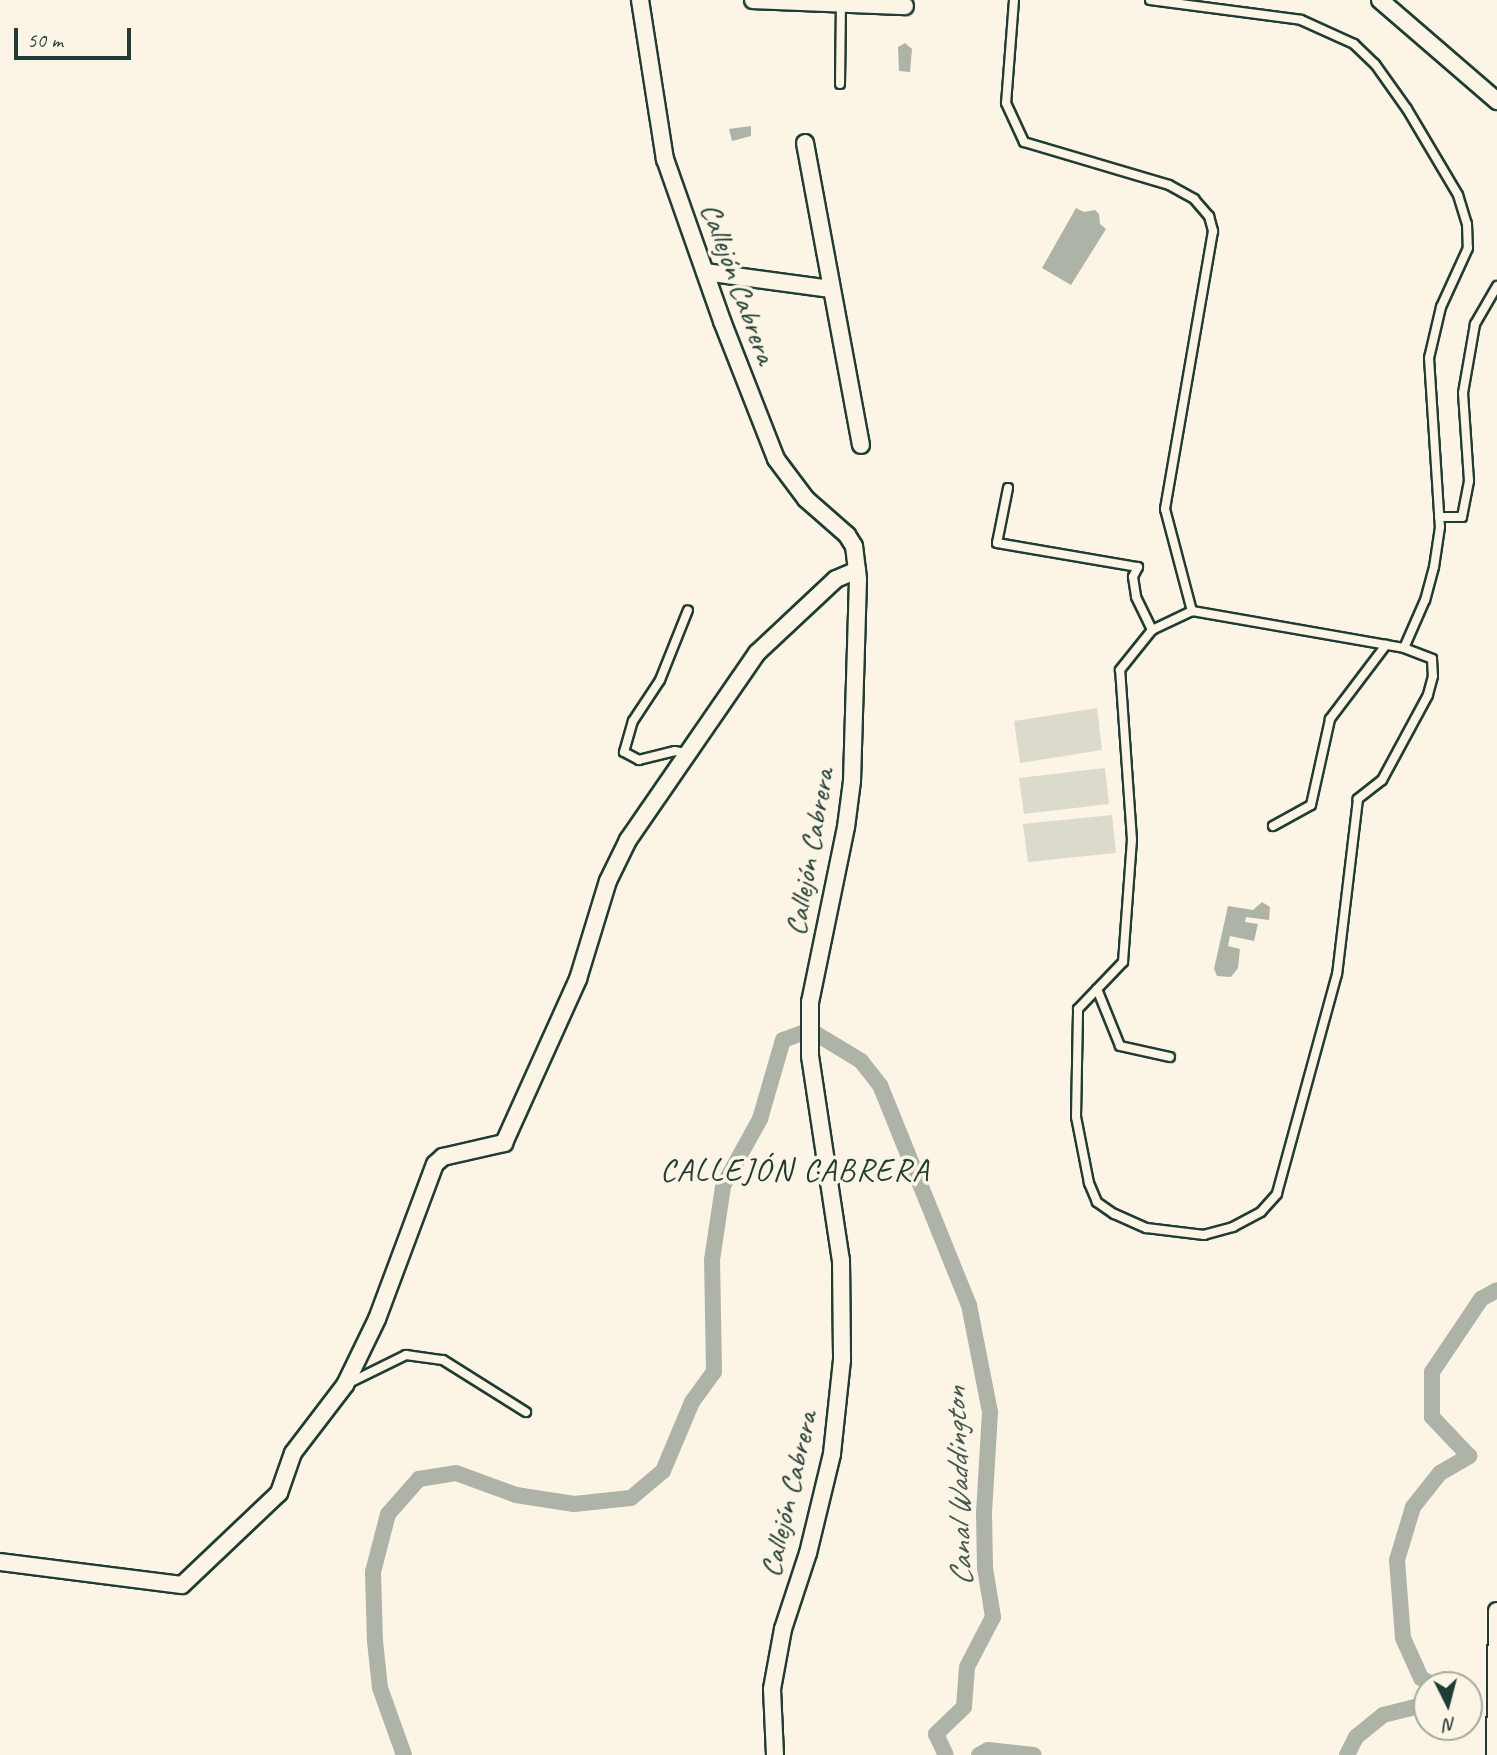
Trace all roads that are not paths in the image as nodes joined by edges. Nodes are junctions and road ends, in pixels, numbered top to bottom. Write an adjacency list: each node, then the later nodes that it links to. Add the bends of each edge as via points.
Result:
1 (640, 0): 11 (street, Callejón Cabrera, via 660,139)
2 (753, 0): 6 (street)
3 (1014, 0): 19 (lane, via 1006,103 1024,142 1169,185 1194,199 1209,216 1213,231 1165,509)
4 (1150, 0): 16 (lane, via 1301,20 1354,44 1376,64 1447,175 1467,224 1468,248 1441,307 1429,358)
5 (1380, 0): 9 (street)
6 (841, 4): 7 (street); 8 (lane)
7 (905, 6)
8 (840, 84)
9 (1497, 102)
10 (805, 143): 13 (street)
11 (705, 272): 13 (street); 17 (street, Callejón Cabrera, via 776,458 806,499 847,534)
12 (1497, 285): 16 (lane, via 1475,324 1463,393 1469,481 1462,517)
13 (831, 289): 14 (street)
14 (860, 445)
15 (1008, 488): 20 (lane, via 997,543 1138,567 1133,578 1136,597)
16 (1439, 517): 22 (lane, via 1425,600)
17 (858, 570): 23 (street, via 836,579 757,653); 31 (street, Callejón Cabrera, via 852,780 810,1002 810,1046 841,1260 842,1360 832,1454 808,1553 783,1629 772,1689)
18 (688, 610): 23 (lane, via 660,680 633,721 624,752 639,760 675,751)
19 (1192, 611): 20 (lane); 21 (lane)
20 (1152, 630): 25 (lane, via 1120,670 1132,840 1129,882 1123,962)
21 (1386, 645): 22 (lane); 24 (lane, via 1330,719 1311,805)
22 (1404, 648): 25 (lane, via 1432,659 1433,676 1428,695 1382,780 1358,799 1337,974 1277,1194 1261,1212 1204,1236 1146,1228 1097,1202 1076,1116 1078,1009)
23 (687, 753): 27 (street, via 628,840 608,881 578,979 504,1143 443,1157 435,1164 377,1319)
24 (1273, 826)
25 (1097, 989): 26 (lane, via 1120,1045)
26 (1170, 1057)
27 (345, 1385): 28 (lane, via 406,1355 443,1360); 29 (street, via 293,1453 279,1493 182,1585)
28 (526, 1412)
29 (0, 1562)
30 (1497, 1611): 32 (street)
31 (775, 1755)
32 (1494, 1755)

